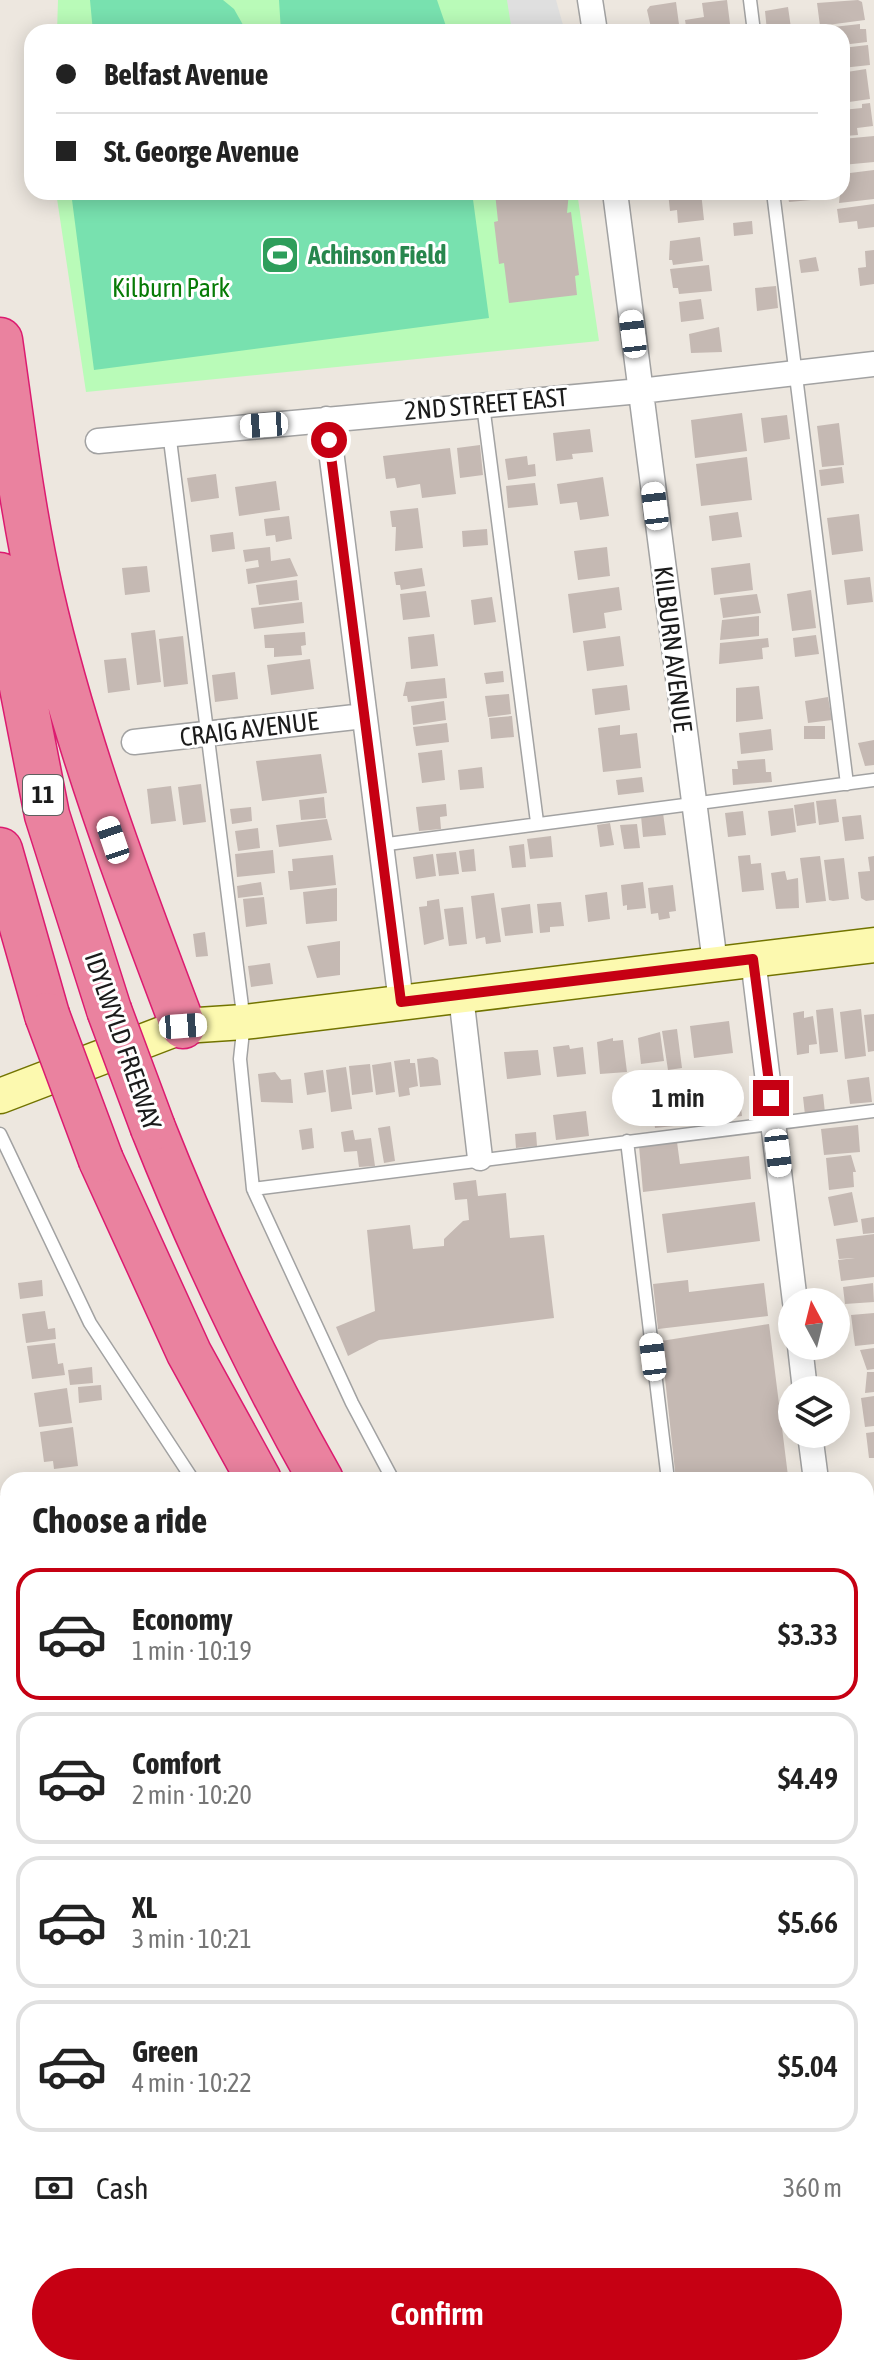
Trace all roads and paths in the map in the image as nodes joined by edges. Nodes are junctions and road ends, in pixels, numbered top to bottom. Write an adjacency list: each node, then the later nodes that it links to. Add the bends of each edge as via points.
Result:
1 (590, 0): 3 (street)
2 (750, 0): 4 (lane)
3 (594, 24)
4 (753, 24)
5 (616, 200): 10 (street, KILBURN AVENUE)
6 (774, 200): 9 (lane)
7 (0, 340): 31 (highway, via 41,591 76,728 122,868)
8 (874, 364): 9 (street, 2ND STREET EAST)
9 (796, 375): 10 (street, 2ND STREET EAST); 20 (lane)
10 (640, 391): 11 (street, 2ND STREET EAST); 21 (street, KILBURN AVENUE)
11 (483, 403): 12 (street, 2ND STREET EAST); 22 (lane)
12 (327, 419): 13 (street, 2ND STREET EAST); 16 (street)
13 (169, 432): 14 (street, 2ND STREET EAST); 17 (lane)
14 (98, 441)
15 (0, 575): 43 (highway, IDYLWYLD FREEWAY / 11, bridge, via 47,815 109,1010 187,1213)
16 (364, 716): 17 (street, CRAIG AVENUE); 23 (street)
17 (207, 734): 18 (street, CRAIG AVENUE); 30 (lane)
18 (134, 742)
19 (874, 780): 20 (lane)
20 (847, 784): 21 (lane)
21 (693, 804): 22 (lane); 27 (street, KILBURN AVENUE)
22 (537, 822): 23 (lane)
23 (380, 845): 29 (street)
24 (0, 850): 42 (highway, bridge, via 47,1015 101,1160 189,1353)
25 (874, 945): 26 (street)
26 (753, 959): 27 (street); 34 (street)
27 (715, 963): 28 (street)
28 (461, 996): 29 (street); 37 (street)
29 (401, 1002): 30 (street)
30 (244, 1022): 31 (street); 38 (lane, via 240,1059)
31 (183, 1026): 32 (street)
32 (0, 1096)
33 (874, 1111): 34 (lane)
34 (774, 1123): 36 (lane); 39 (street)
35 (0, 1134): 41 (lane, via 90,1323)
36 (627, 1141): 37 (lane); 45 (lane)
37 (480, 1158): 38 (lane)
38 (253, 1189): 44 (lane)
39 (793, 1288)
40 (812, 1448): 46 (street)
41 (188, 1472)
42 (255, 1472)
43 (317, 1472)
44 (389, 1472)
45 (667, 1472)
46 (815, 1472)

